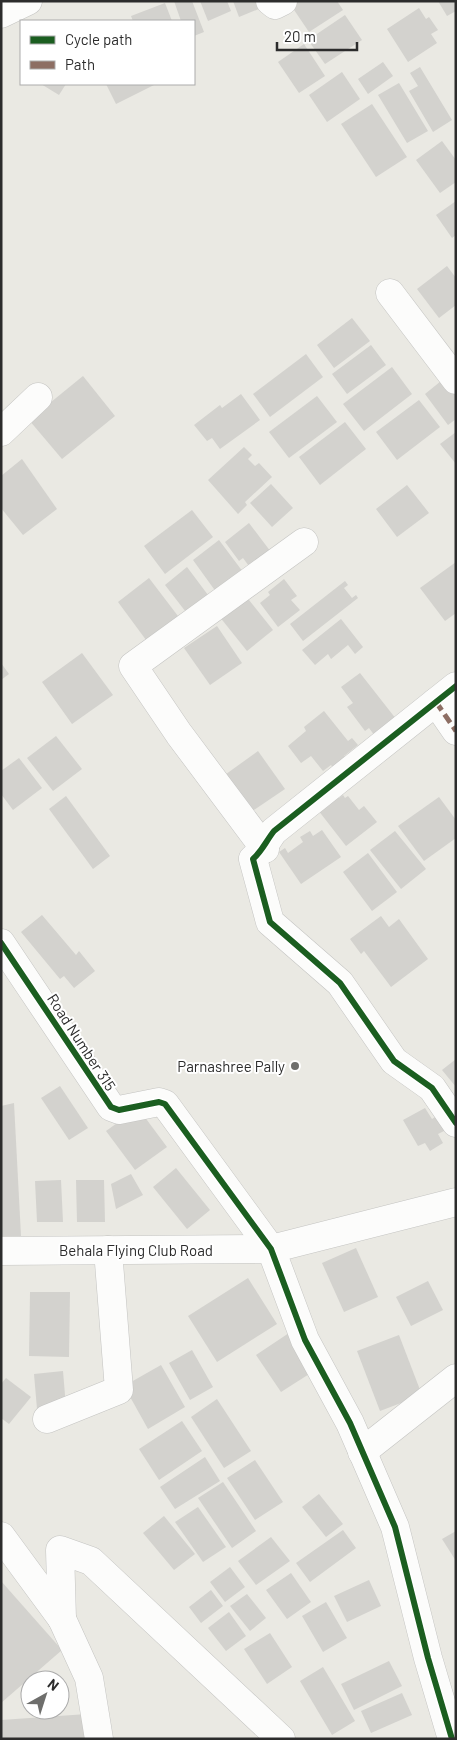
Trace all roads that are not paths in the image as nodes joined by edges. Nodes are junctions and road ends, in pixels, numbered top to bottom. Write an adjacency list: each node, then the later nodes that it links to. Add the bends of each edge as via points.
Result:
1 (270, 1): 2 (street, via 275,5)
2 (283, 1)
3 (390, 293): 4 (street)
4 (455, 379)
5 (38, 397): 6 (street)
6 (1, 432)
7 (304, 542): 10 (street, via 133,666 179,734)
8 (446, 694): 9 (street); 10 (street, via 274,831)
9 (456, 731)
10 (265, 848): 12 (street, via 253,859 270,922 340,983 394,1061 432,1088)
11 (1, 943): 14 (street, Road Number 315, via 110,1107 119,1110 159,1102 165,1104)
12 (456, 1123)
13 (456, 1202): 14 (street, Behala Flying Club Road)
14 (271, 1249): 15 (street, Behala Flying Club Road); 19 (street, via 305,1340 350,1422)
15 (108, 1250): 16 (street, Behala Flying Club Road); 18 (street, via 120,1390)
16 (1, 1251)
17 (456, 1378): 19 (street)
18 (47, 1419)
19 (362, 1452): 24 (street, via 395,1527)
20 (1, 1536): 21 (street)
21 (62, 1619): 22 (street, via 89,1678); 23 (street, via 60,1550 91,1561)
22 (100, 1739)
23 (281, 1739)
24 (452, 1739)

